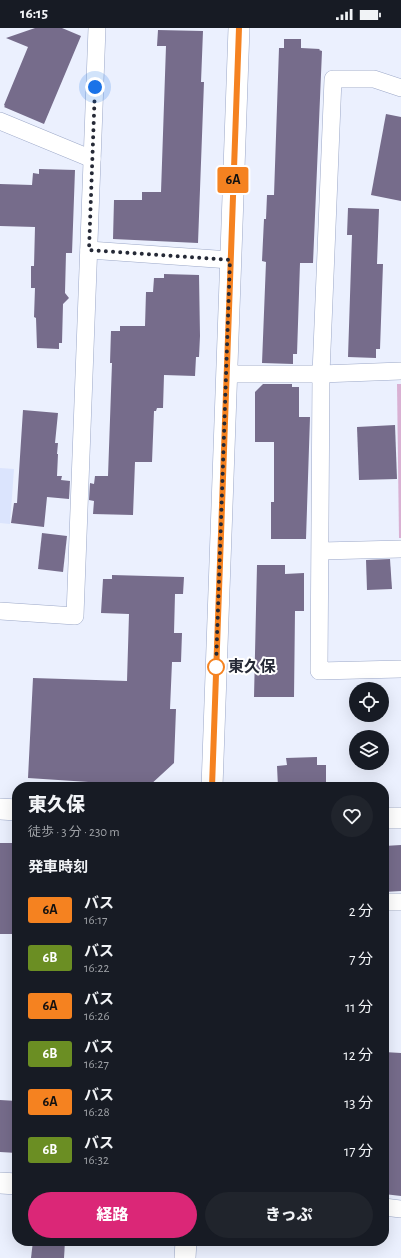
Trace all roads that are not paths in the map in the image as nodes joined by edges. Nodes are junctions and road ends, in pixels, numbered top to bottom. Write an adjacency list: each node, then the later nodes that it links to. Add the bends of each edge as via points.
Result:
1 (96, 28): 5 (street)
2 (239, 28): 7 (street)
3 (401, 88): 10 (street, via 374,79 333,79)
4 (0, 121): 5 (street)
5 (92, 159): 6 (street)
6 (89, 250): 7 (street); 13 (street, via 75,616)
7 (230, 260): 9 (street)
8 (401, 371): 10 (street)
9 (226, 374): 10 (street); 15 (street)
10 (321, 374): 12 (street)
11 (401, 549): 12 (street)
12 (321, 551): 14 (street, via 319,670)
13 (0, 611)
14 (401, 669)
15 (212, 782)
16 (0, 808): 17 (street)
17 (12, 809)
18 (389, 818): 19 (street)
19 (401, 818)
20 (389, 902): 21 (street)
21 (401, 902)
22 (0, 1183): 23 (street)
23 (12, 1184)
24 (389, 1208): 25 (street)
25 (401, 1209)
26 (186, 1246): 27 (street)
27 (185, 1258)

